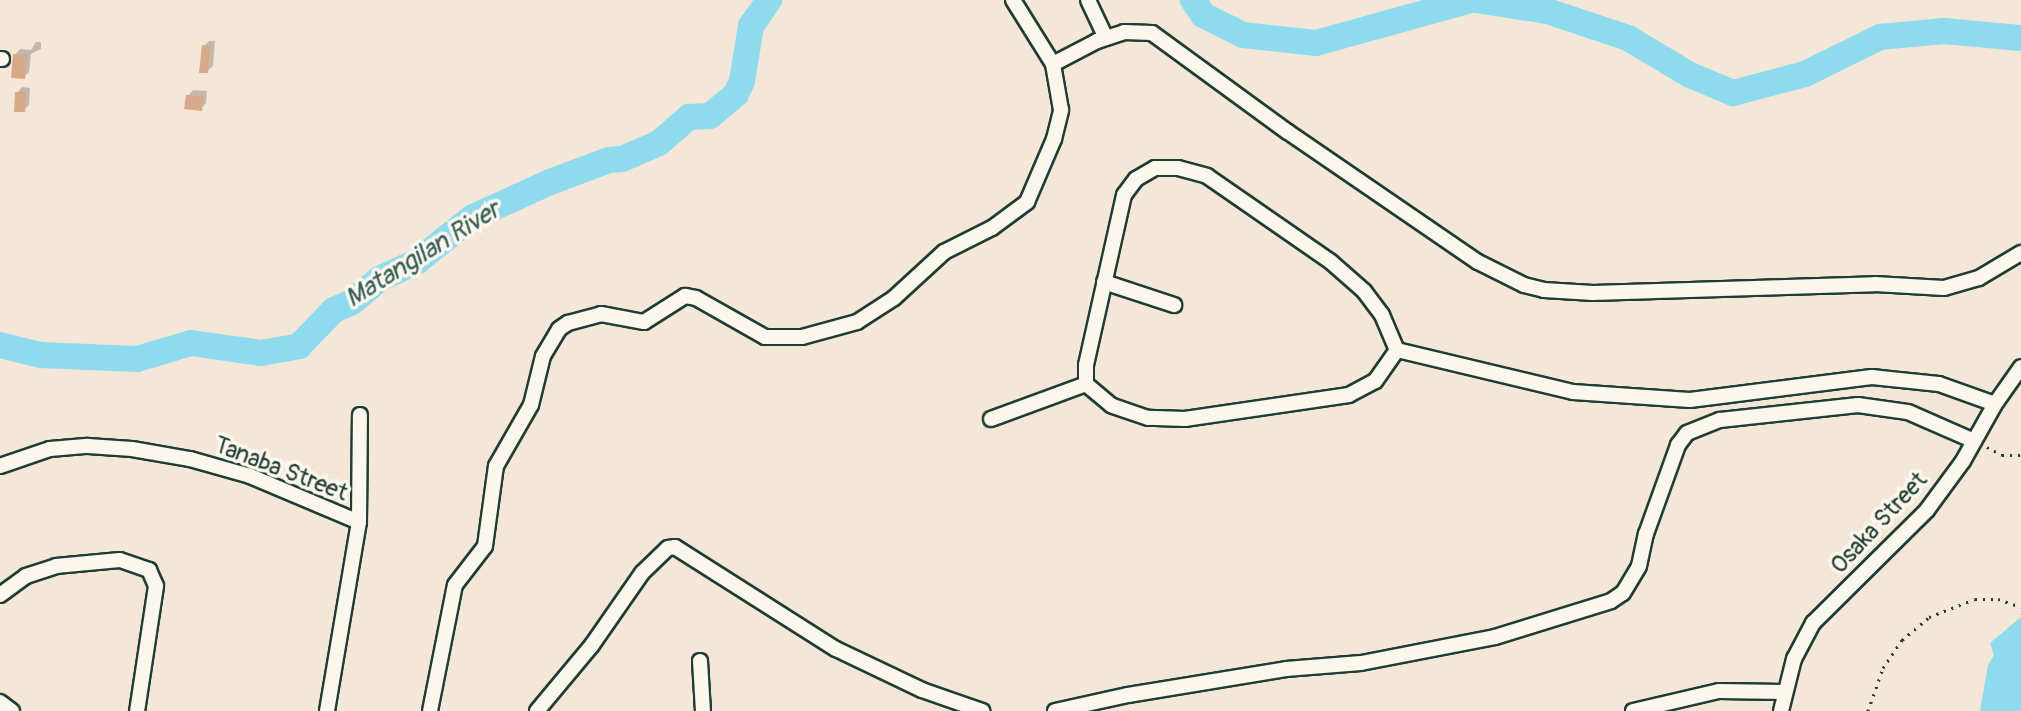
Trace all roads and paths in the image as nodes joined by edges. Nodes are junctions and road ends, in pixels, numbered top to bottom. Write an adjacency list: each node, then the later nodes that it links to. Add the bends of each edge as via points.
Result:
1 (1013, 0): 4 (street)
2 (1088, 0): 3 (street)
3 (1106, 38): 4 (street); 5 (street, via 1124,32 1152,33 1478,262 1544,290 1622,293 1875,284 1944,288 1995,271)
4 (1053, 64): 26 (street, via 1061,110 1027,202 992,228 944,252 894,298 857,322 802,337 765,337 685,296 644,322 601,314 559,329 543,356 531,405 496,466 485,546 455,585)
5 (2021, 253)
6 (1104, 282): 7 (street); 8 (street, via 1124,195 1136,179 1155,168 1178,168 1207,176 1331,262 1382,315); 10 (street)
7 (1174, 305)
8 (1397, 350): 10 (street, via 1375,381 1349,395 1185,419 1148,418 1111,405); 11 (street, via 1573,392 1690,400 1872,377 1939,384)
9 (2021, 367): 11 (street, Osaka Street)
10 (1086, 384): 13 (street)
11 (1995, 404): 14 (street, Osaka Street)
12 (360, 415): 17 (street)
13 (991, 419)
14 (1974, 441): 15 (path, via 2002,455); 21 (street, Osaka Street, via 1927,510 1813,623); 30 (street, via 1908,412 1858,405 1720,420 1687,433 1678,445 1639,566 1623,593 1611,601 1495,637)
15 (2021, 455)
16 (0, 466): 17 (street, Tanaba Street, via 50,449 132,449 250,476)
17 (359, 522): 25 (street)
18 (0, 595): 24 (street, via 26,576 56,566 120,560 149,570 156,586)
19 (2021, 607): 33 (path, via 1975,599 1929,617 1902,640 1883,668)
20 (700, 661): 28 (street)
21 (1784, 692): 31 (street, via 1719,691); 32 (street, Osaka Street)
22 (0, 702): 23 (street)
23 (12, 711)
24 (137, 711)
25 (327, 711)
26 (430, 711)
27 (537, 711): 29 (street, via 647,566 675,547 836,649 922,690)
28 (703, 711)
29 (982, 711)
30 (1055, 711)
31 (1633, 711)
32 (1781, 711)
33 (1868, 711)

